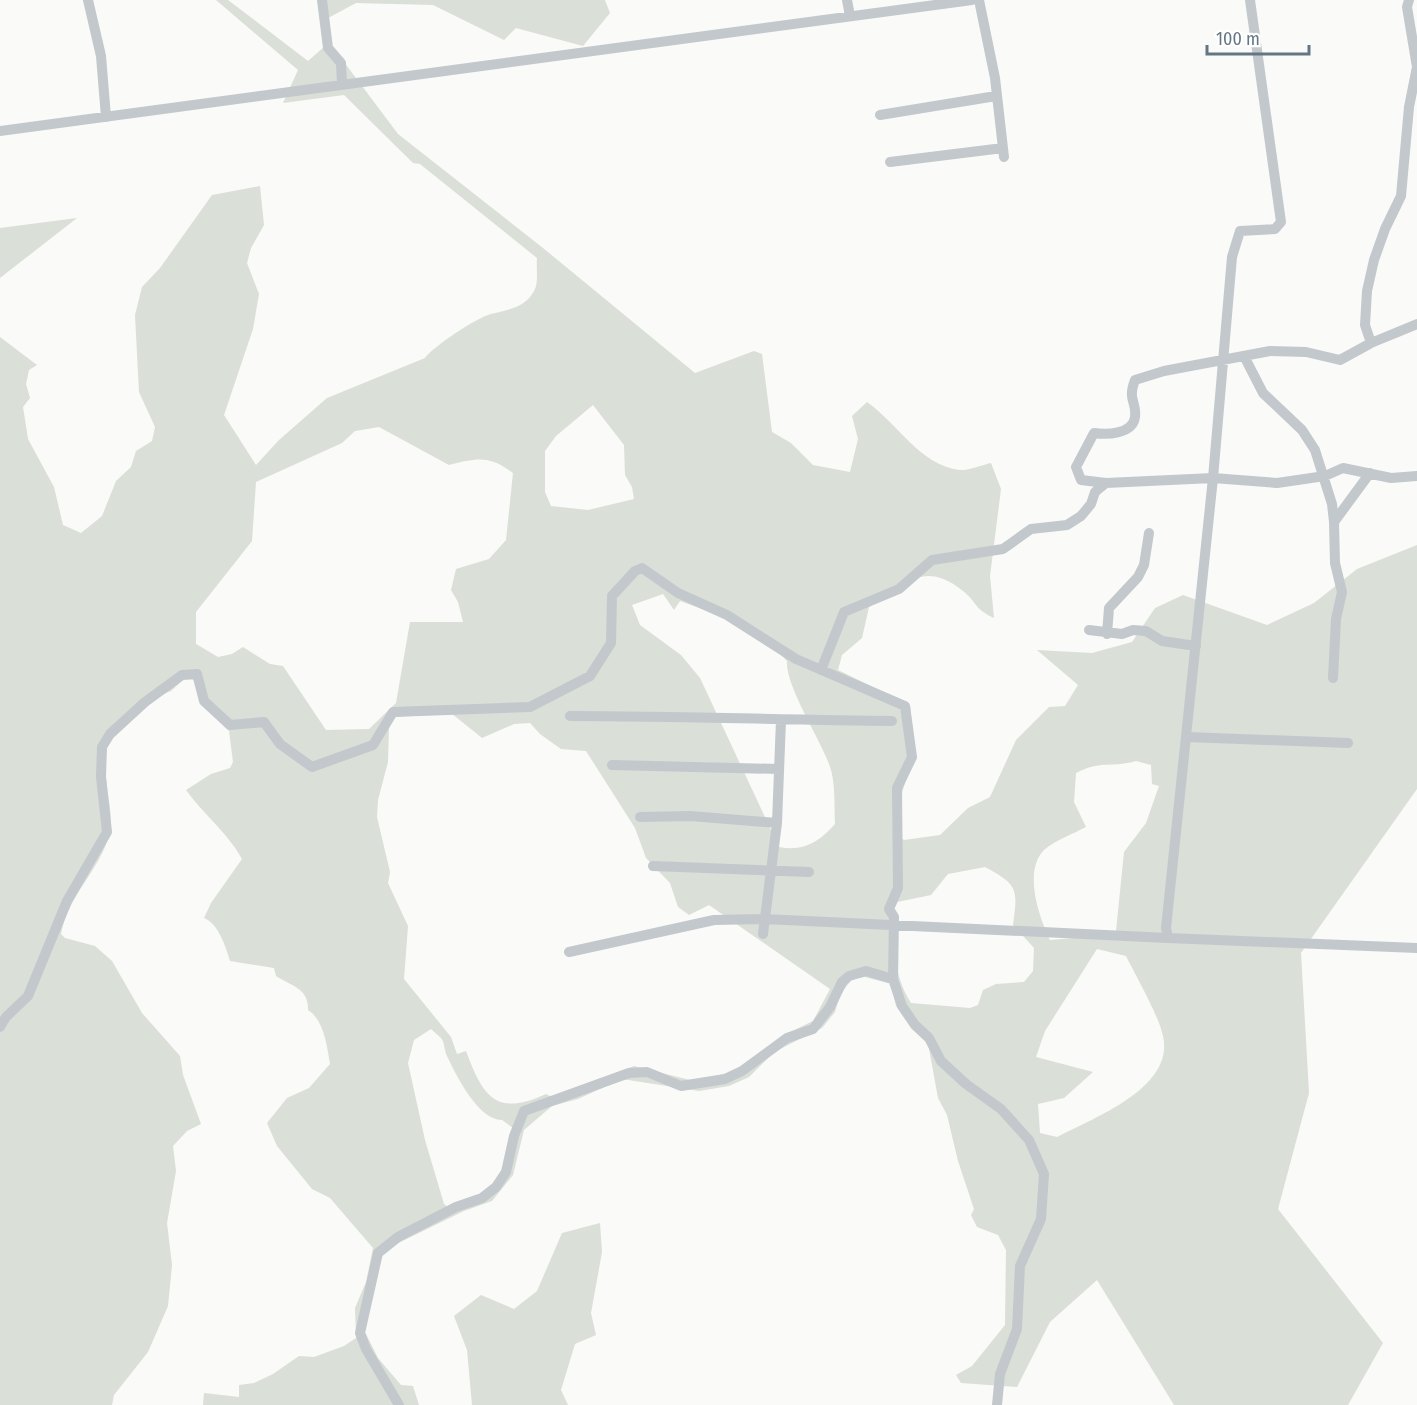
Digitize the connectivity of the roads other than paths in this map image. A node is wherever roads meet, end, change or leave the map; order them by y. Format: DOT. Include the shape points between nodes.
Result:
graph roads {
  1 [pos="88,0"];
  2 [pos="322,0"];
  3 [pos="847,0"];
  4 [pos="972,0"];
  5 [pos="979,0"];
  6 [pos="1250,0"];
  7 [pos="1409,0"];
  8 [pos="850,16"];
  9 [pos="342,84"];
  10 [pos="996,96"];
  11 [pos="880,115"];
  12 [pos="106,117"];
  13 [pos="0,131"];
  14 [pos="890,162"];
  15 [pos="1417,324"];
  16 [pos="1371,343"];
  17 [pos="1244,356"];
  18 [pos="1222,362"];
  19 [pos="1370,473"];
  20 [pos="1325,476"];
  21 [pos="1417,476"];
  22 [pos="1213,478"];
  23 [pos="1106,483"];
  24 [pos="1334,522"];
  25 [pos="1149,533"];
  26 [pos="1089,630"];
  27 [pos="1107,633"];
  28 [pos="1196,646"];
  29 [pos="820,670"];
  30 [pos="1333,678"];
  31 [pos="570,716"];
  32 [pos="781,720"];
  33 [pos="892,721"];
  34 [pos="1187,737"];
  35 [pos="1348,743"];
  36 [pos="612,765"];
  37 [pos="779,769"];
  38 [pos="640,817"];
  39 [pos="777,823"];
  40 [pos="654,866"];
  41 [pos="770,871"];
  42 [pos="809,872"];
  43 [pos="764,919"];
  44 [pos="894,924"];
  45 [pos="763,934"];
  46 [pos="1168,938"];
  47 [pos="1417,948"];
  48 [pos="569,952"];
  49 [pos="893,979"];
  50 [pos="0,1026"];
  51 [pos="399,1405"];
  52 [pos="997,1405"];
  1 -- 12 [label="street" via="101,56"];
  2 -- 9 [label="street" via="328,48 340,63"];
  3 -- 8 [label="street"];
  4 -- 8 [label="street"];
  5 -- 10 [label="street"];
  6 -- 18 [label="street" via="1281,222 1275,229 1245,229 1237,235"];
  7 -- 16 [label="street" via="1417,68 1409,107 1401,196 1385,229 1367,291 1365,325"];
  8 -- 9 [label="street"];
  9 -- 12 [label="street"];
  10 -- 11 [label="street"];
  10 -- 14 [label="street" via="1003,152"];
  12 -- 13 [label="street"];
  15 -- 16 [label="street"];
  16 -- 17 [label="street" via="1340,360 1306,352 1270,351"];
  17 -- 18 [label="street"];
  17 -- 20 [label="street" via="1263,393 1302,430"];
  18 -- 22 [label="street"];
  18 -- 23 [label="street" via="1135,380 1130,393 1136,417 1132,425 1114,433 1094,433 1076,467 1081,480"];
  19 -- 20 [label="street" via="1343,468"];
  19 -- 21 [label="street" via="1391,478"];
  19 -- 24 [label="street"];
  20 -- 22 [label="street" via="1277,483"];
  20 -- 24 [label="street"];
  22 -- 23 [label="street"];
  22 -- 28 [label="street"];
  23 -- 29 [label="street" via="1095,492 1081,516 1067,525 1031,530 1003,549 932,560 899,589 844,612"];
  24 -- 30 [label="street" via="1335,563 1342,592 1336,619"];
  25 -- 27 [label="street" via="1138,577 1109,608"];
  26 -- 27 [label="street"];
  27 -- 28 [label="street" via="1146,631 1162,642"];
  28 -- 34 [label="street"];
  29 -- 44 [label="street" via="905,705 912,757 897,788 898,888 890,909"];
  29 -- 50 [label="street" via="727,615 678,593 642,568 612,596 611,643 590,676 530,707 393,712 373,745 312,767 280,744 264,722 230,724 204,701 197,674 182,675 145,702 110,734 102,747 107,832 66,900 28,996"];
  31 -- 32 [label="street"];
  32 -- 33 [label="street"];
  32 -- 37 [label="street"];
  34 -- 35 [label="street"];
  34 -- 46 [label="street"];
  36 -- 37 [label="street"];
  37 -- 39 [label="street"];
  38 -- 39 [label="street" via="690,816"];
  39 -- 41 [label="street"];
  40 -- 41 [label="street"];
  41 -- 42 [label="street"];
  41 -- 43 [label="street"];
  43 -- 44 [label="street"];
  43 -- 45 [label="street"];
  43 -- 48 [label="street" via="714,920"];
  44 -- 46 [label="street"];
  44 -- 49 [label="street"];
  46 -- 47 [label="street"];
  49 -- 51 [label="street" via="866,971 849,976 813,1029 787,1038 725,1079 681,1086 647,1072 629,1073 524,1111 506,1172 496,1187 482,1198 398,1237 378,1254 360,1333"];
  49 -- 52 [label="street" via="902,1006 929,1038 941,1061 1001,1109 1029,1140 1044,1174 1041,1219 1020,1266 1017,1329 1000,1374"];
}
